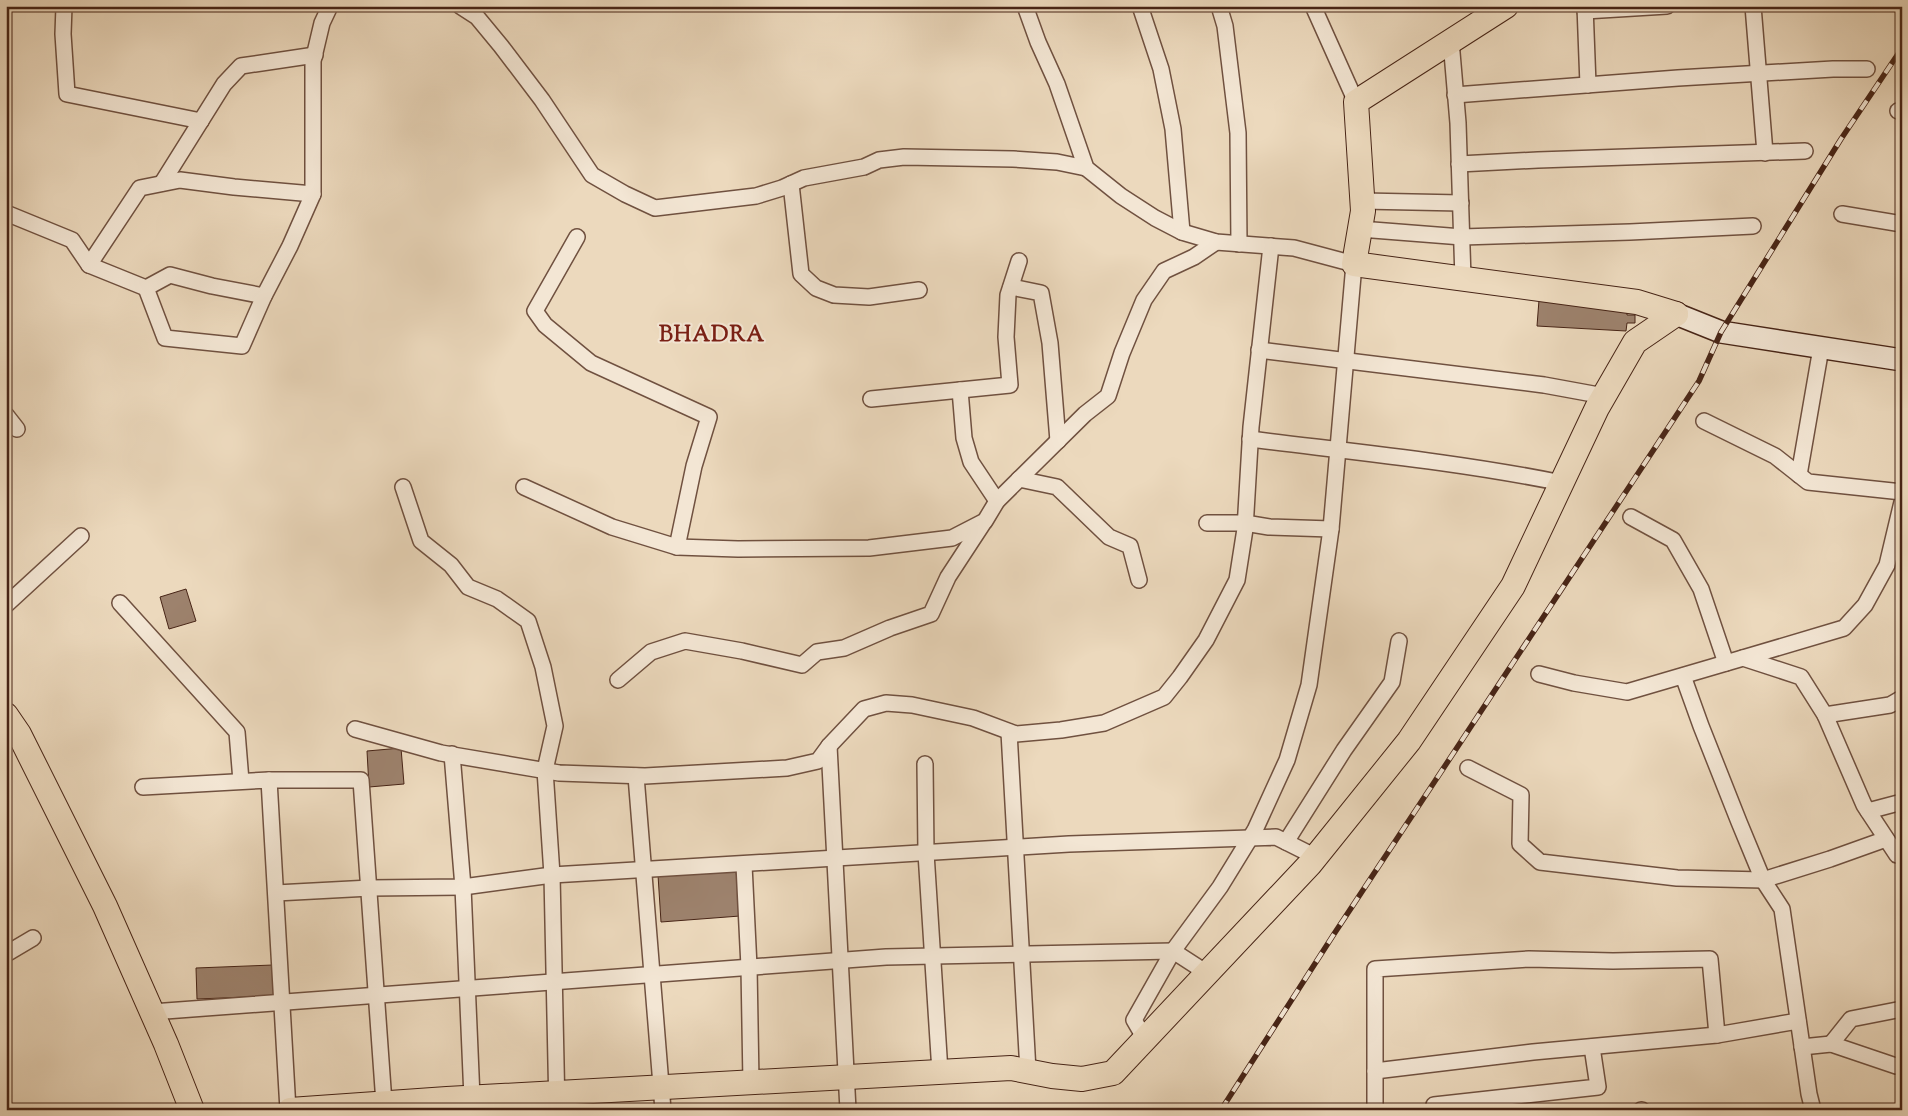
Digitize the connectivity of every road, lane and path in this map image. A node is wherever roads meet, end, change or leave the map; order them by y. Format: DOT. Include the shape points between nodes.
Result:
graph roads {
  1 [pos="64,6"];
  2 [pos="330,6"];
  3 [pos="460,6"];
  4 [pos="1025,6"];
  5 [pos="1140,6"];
  6 [pos="1219,6"];
  7 [pos="1313,6"];
  8 [pos="1506,6"];
  9 [pos="1667,6"];
  10 [pos="1753,6"];
  11 [pos="1585,9"];
  12 [pos="1451,41"];
  13 [pos="314,55"];
  14 [pos="1867,69"];
  15 [pos="1759,73"];
  16 [pos="1588,85"];
  17 [pos="1455,95"];
  18 [pos="1356,102"];
  19 [pos="201,121"];
  20 [pos="1804,151"];
  21 [pos="1765,153"];
  22 [pos="1459,164"];
  23 [pos="1086,168"];
  24 [pos="162,184"];
  25 [pos="791,184"];
  26 [pos="313,194"];
  27 [pos="1363,201"];
  28 [pos="1461,203"];
  29 [pos="6,213"];
  30 [pos="1842,214"];
  31 [pos="1902,224"];
  32 [pos="1753,226"];
  33 [pos="1360,229"];
  34 [pos="1182,232"];
  35 [pos="1462,237"];
  36 [pos="578,238"];
  37 [pos="1216,242"];
  38 [pos="1239,244"];
  39 [pos="1271,246"];
  40 [pos="1019,261"];
  41 [pos="1354,264"];
  42 [pos="89,265"];
  43 [pos="1464,279"];
  44 [pos="1011,287"];
  45 [pos="146,288"];
  46 [pos="919,290"];
  47 [pos="264,296"];
  48 [pos="1676,314"];
  49 [pos="1821,348"];
  50 [pos="1259,350"];
  51 [pos="1346,360"];
  52 [pos="1902,360"];
  53 [pos="960,390"];
  54 [pos="1604,396"];
  55 [pos="871,399"];
  56 [pos="6,415"];
  57 [pos="1704,421"];
  58 [pos="17,429"];
  59 [pos="1058,440"];
  60 [pos="1250,440"];
  61 [pos="1338,450"];
  62 [pos="1799,475"];
  63 [pos="1019,479"];
  64 [pos="1562,483"];
  65 [pos="403,487"];
  66 [pos="524,487"];
  67 [pos="1902,492"];
  68 [pos="997,501"];
  69 [pos="1902,502"];
  70 [pos="1631,517"];
  71 [pos="985,521"];
  72 [pos="1207,523"];
  73 [pos="1245,523"];
  74 [pos="1331,529"];
  75 [pos="81,536"];
  76 [pos="677,547"];
  77 [pos="1139,580"];
  78 [pos="120,603"];
  79 [pos="6,605"];
  80 [pos="1400,642"];
  81 [pos="1743,658"];
  82 [pos="1726,663"];
  83 [pos="1539,674"];
  84 [pos="1684,676"];
  85 [pos="618,680"];
  86 [pos="1902,698"];
  87 [pos="6,715"];
  88 [pos="1826,715"];
  89 [pos="354,729"];
  90 [pos="1009,732"];
  91 [pos="829,746"];
  92 [pos="452,754"];
  93 [pos="925,764"];
  94 [pos="1468,768"];
  95 [pos="546,770"];
  96 [pos="636,776"];
  97 [pos="269,780"];
  98 [pos="241,781"];
  99 [pos="143,787"];
  100 [pos="1902,802"];
  101 [pos="1868,811"];
  102 [pos="1249,838"];
  103 [pos="1886,839"];
  104 [pos="1286,842"];
  105 [pos="1015,847"];
  106 [pos="926,853"];
  107 [pos="1316,857"];
  108 [pos="835,859"];
  109 [pos="1900,860"];
  110 [pos="744,865"];
  111 [pos="642,870"];
  112 [pos="552,875"];
  113 [pos="1763,880"];
  114 [pos="464,887"];
  115 [pos="370,888"];
  116 [pos="276,893"];
  117 [pos="33,938"];
  118 [pos="1173,951"];
  119 [pos="6,954"];
  120 [pos="1021,954"];
  121 [pos="932,956"];
  122 [pos="840,960"];
  123 [pos="749,967"];
  124 [pos="1207,973"];
  125 [pos="651,974"];
  126 [pos="554,981"];
  127 [pos="467,989"];
  128 [pos="377,997"];
  129 [pos="282,1002"];
  130 [pos="1902,1008"];
  131 [pos="152,1012"];
  132 [pos="1798,1021"];
  133 [pos="1717,1035"];
  134 [pos="1145,1039"];
  135 [pos="1830,1044"];
  136 [pos="1592,1047"];
  137 [pos="1802,1047"];
  138 [pos="1896,1066"];
  139 [pos="1028,1071"];
  140 [pos="1375,1071"];
  141 [pos="940,1072"];
  142 [pos="846,1077"];
  143 [pos="751,1082"];
  144 [pos="472,1098"];
  145 [pos="662,1098"];
  146 [pos="557,1101"];
  147 [pos="384,1103"];
  148 [pos="1434,1105"];
  149 [pos="192,1110"];
  150 [pos="289,1110"];
  151 [pos="848,1110"];
  152 [pos="1375,1110"];
  153 [pos="1814,1110"];
  1 -- 19 [label="street" via="67,94"];
  2 -- 13 [label="street"];
  3 -- 25 [label="street" via="477,17 502,46 592,175 625,194 655,208 756,196"];
  4 -- 23 [label="street"];
  5 -- 34 [label="street" via="1161,69 1173,130"];
  6 -- 38 [label="street" via="1225,26 1238,133"];
  7 -- 18 [label="street"];
  8 -- 12 [label="main road"];
  9 -- 11 [label="street"];
  10 -- 15 [label="street"];
  11 -- 16 [label="street"];
  12 -- 17 [label="street"];
  12 -- 18 [label="main road"];
  13 -- 19 [label="street" via="241,66 224,84"];
  13 -- 26 [label="street"];
  14 -- 15 [label="street"];
  15 -- 16 [label="street"];
  15 -- 21 [label="street"];
  16 -- 17 [label="street"];
  17 -- 22 [label="street"];
  18 -- 27 [label="main road"];
  19 -- 24 [label="street"];
  20 -- 21 [label="street"];
  21 -- 22 [label="street"];
  22 -- 28 [label="street"];
  23 -- 25 [label="street" via="1022,159 904,157 879,160 864,167 804,178"];
  23 -- 34 [label="street" via="1121,196"];
  24 -- 26 [label="street" via="180,180"];
  24 -- 42 [label="street" via="140,188"];
  25 -- 46 [label="street" via="801,274 816,288 834,295 869,297"];
  26 -- 47 [label="street"];
  27 -- 28 [label="street"];
  27 -- 33 [label="main road"];
  28 -- 35 [label="street"];
  29 -- 42 [label="street" via="72,240"];
  30 -- 31 [label="street"];
  32 -- 35 [label="street"];
  33 -- 35 [label="street"];
  33 -- 41 [label="main road"];
  34 -- 37 [label="street"];
  35 -- 43 [label="street"];
  36 -- 76 [label="street" via="536,311 545,325 591,364 709,417 694,466"];
  37 -- 38 [label="street"];
  37 -- 59 [label="street" via="1194,257 1164,270 1144,300 1108,396"];
  38 -- 39 [label="street"];
  39 -- 41 [label="street" via="1294,248"];
  39 -- 50 [label="street"];
  40 -- 44 [label="street"];
  41 -- 43 [label="main road"];
  41 -- 51 [label="street"];
  42 -- 45 [label="street"];
  43 -- 48 [label="main road" via="1637,302"];
  44 -- 53 [label="street" via="1006,337 1010,385"];
  44 -- 59 [label="street" via="1041,292 1050,343"];
  45 -- 47 [label="street" via="170,275"];
  45 -- 47 [label="street" via="165,338 242,346"];
  48 -- 49 [label="main road" via="1721,332"];
  48 -- 54 [label="main road" via="1635,342"];
  49 -- 52 [label="main road"];
  49 -- 62 [label="street"];
  50 -- 51 [label="street"];
  50 -- 60 [label="street"];
  51 -- 54 [label="street"];
  51 -- 61 [label="street"];
  53 -- 55 [label="street"];
  53 -- 68 [label="street" via="964,438 971,462"];
  54 -- 64 [label="main road"];
  56 -- 58 [label="street"];
  57 -- 62 [label="street" via="1775,456"];
  59 -- 63 [label="street"];
  60 -- 61 [label="street"];
  60 -- 73 [label="street"];
  61 -- 64 [label="street"];
  61 -- 74 [label="street"];
  62 -- 67 [label="street" via="1808,482"];
  63 -- 68 [label="street"];
  63 -- 77 [label="street" via="1057,487 1110,537 1130,546"];
  64 -- 107 [label="main road" via="1513,586 1410,741"];
  65 -- 95 [label="street" via="421,541 451,565 468,587 497,599 528,620 543,667 554,726"];
  66 -- 76 [label="street" via="612,527"];
  68 -- 71 [label="street"];
  69 -- 81 [label="street" via="1887,565 1865,604 1844,628"];
  70 -- 82 [label="street" via="1673,540 1701,589"];
  71 -- 76 [label="street" via="952,538 869,548"];
  71 -- 85 [label="street" via="948,577 931,614 844,648 817,652 802,665 685,641 651,652"];
  72 -- 73 [label="street"];
  73 -- 74 [label="street" via="1269,528"];
  73 -- 90 [label="street" via="1237,580 1206,640 1164,697 1104,723 1034,733"];
  74 -- 102 [label="street" via="1309,685 1287,760"];
  75 -- 79 [label="street"];
  78 -- 98 [label="street" via="237,732"];
  80 -- 104 [label="street" via="1392,682"];
  81 -- 82 [label="street"];
  81 -- 88 [label="street" via="1801,677"];
  82 -- 84 [label="street"];
  83 -- 84 [label="street" via="1627,692"];
  84 -- 113 [label="street"];
  86 -- 88 [label="street" via="1890,706"];
  87 -- 131 [label="main road" via="19,734 105,906"];
  88 -- 101 [label="street"];
  89 -- 92 [label="street"];
  90 -- 91 [label="street" via="973,718 886,703 864,709"];
  90 -- 105 [label="street"];
  91 -- 96 [label="street" via="818,761 788,768"];
  91 -- 108 [label="street"];
  92 -- 95 [label="street"];
  92 -- 114 [label="street"];
  93 -- 106 [label="street"];
  94 -- 113 [label="street" via="1521,796 1520,844 1540,862 1677,878"];
  95 -- 96 [label="street"];
  95 -- 112 [label="street"];
  96 -- 111 [label="street"];
  97 -- 98 [label="street"];
  97 -- 115 [label="street" via="361,780"];
  97 -- 116 [label="street"];
  98 -- 99 [label="street"];
  100 -- 101 [label="street"];
  101 -- 103 [label="street"];
  102 -- 104 [label="street" via="1276,837"];
  102 -- 105 [label="street"];
  102 -- 118 [label="street" via="1220,888"];
  103 -- 109 [label="street"];
  103 -- 113 [label="street"];
  104 -- 107 [label="street"];
  105 -- 106 [label="street"];
  105 -- 120 [label="street"];
  106 -- 108 [label="street"];
  106 -- 121 [label="street"];
  107 -- 124 [label="main road"];
  108 -- 110 [label="street"];
  108 -- 122 [label="street"];
  110 -- 111 [label="street"];
  110 -- 123 [label="street"];
  111 -- 112 [label="street"];
  111 -- 125 [label="street"];
  112 -- 114 [label="street"];
  112 -- 126 [label="street"];
  113 -- 132 [label="street" via="1782,909"];
  114 -- 115 [label="street"];
  114 -- 127 [label="street"];
  115 -- 116 [label="street"];
  115 -- 128 [label="street"];
  116 -- 129 [label="street"];
  117 -- 119 [label="street"];
  118 -- 120 [label="street"];
  118 -- 124 [label="street"];
  118 -- 134 [label="street" via="1134,1020"];
  120 -- 121 [label="street"];
  120 -- 139 [label="street"];
  121 -- 122 [label="street"];
  121 -- 141 [label="street"];
  122 -- 123 [label="street"];
  122 -- 142 [label="street"];
  123 -- 125 [label="street"];
  123 -- 143 [label="street"];
  124 -- 134 [label="main road"];
  125 -- 126 [label="street"];
  125 -- 145 [label="street"];
  126 -- 127 [label="street"];
  126 -- 146 [label="street"];
  127 -- 128 [label="street"];
  127 -- 144 [label="street"];
  128 -- 129 [label="street"];
  128 -- 147 [label="street"];
  129 -- 131 [label="street"];
  129 -- 150 [label="street"];
  130 -- 135 [label="street" via="1851,1019"];
  131 -- 149 [label="main road"];
  132 -- 133 [label="street"];
  132 -- 137 [label="street"];
  133 -- 136 [label="street"];
  133 -- 140 [label="street" via="1710,959 1529,959 1375,969"];
  134 -- 139 [label="main road" via="1113,1073 1082,1079"];
  135 -- 137 [label="street"];
  135 -- 138 [label="street"];
  136 -- 140 [label="street"];
  136 -- 148 [label="street" via="1598,1087"];
  137 -- 153 [label="street"];
  139 -- 141 [label="main road" via="1011,1068"];
  140 -- 152 [label="street"];
  141 -- 142 [label="main road"];
  142 -- 143 [label="main road"];
  142 -- 151 [label="street"];
  143 -- 145 [label="main road"];
  144 -- 146 [label="main road"];
  144 -- 147 [label="main road"];
  145 -- 146 [label="main road"];
  147 -- 150 [label="main road"];
}
